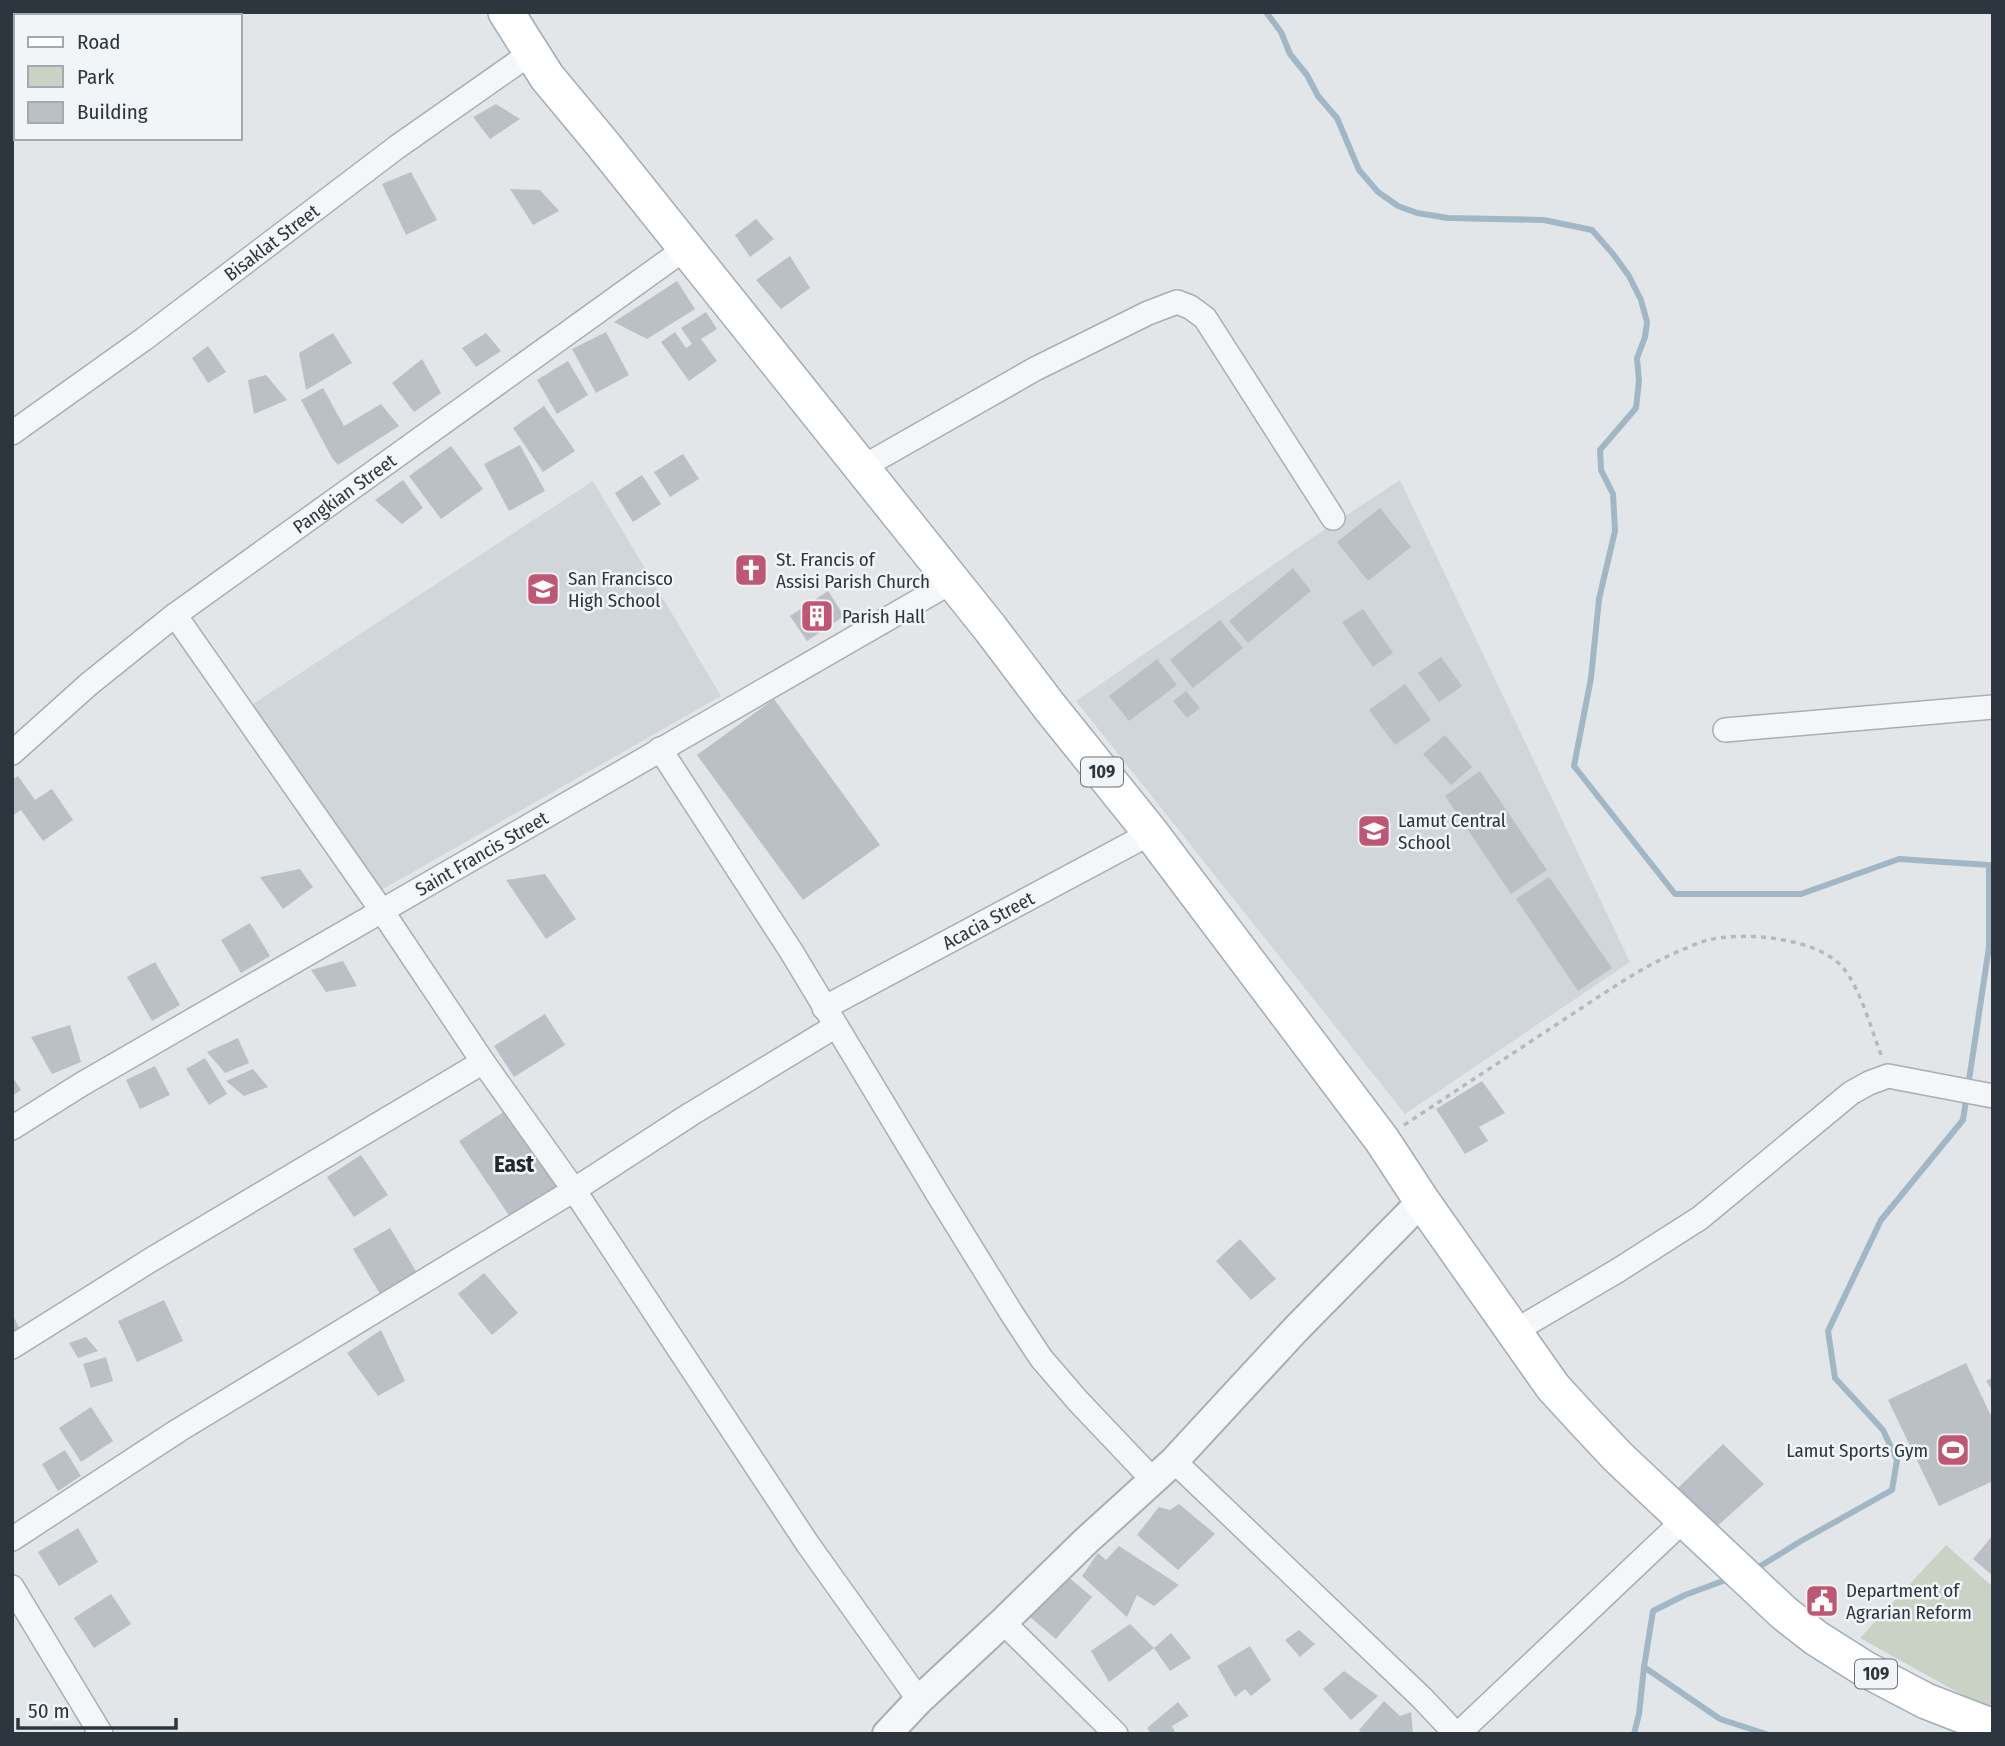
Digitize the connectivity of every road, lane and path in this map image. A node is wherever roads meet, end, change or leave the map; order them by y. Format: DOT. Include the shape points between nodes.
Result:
graph roads {
  1 [pos="506,12"];
  2 [pos="531,53"];
  3 [pos="685,248"];
  4 [pos="12,433"];
  5 [pos="861,468"];
  6 [pos="1333,518"];
  7 [pos="953,581"];
  8 [pos="175,615"];
  9 [pos="1993,707"];
  10 [pos="1725,730"];
  11 [pos="14,746"];
  12 [pos="660,750"];
  13 [pos="1151,834"];
  14 [pos="382,911"];
  15 [pos="830,1017"];
  16 [pos="483,1062"];
  17 [pos="1888,1076"];
  18 [pos="1993,1096"];
  19 [pos="12,1128"];
  20 [pos="1381,1140"];
  21 [pos="574,1191"];
  22 [pos="1422,1201"];
  23 [pos="1515,1331"];
  24 [pos="12,1348"];
  25 [pos="1164,1471"];
  26 [pos="1691,1525"];
  27 [pos="12,1539"];
  28 [pos="12,1587"];
  29 [pos="1003,1622"];
  30 [pos="919,1700"];
  31 [pos="1993,1727"];
  32 [pos="101,1734"];
  33 [pos="887,1734"];
  34 [pos="1116,1734"];
  35 [pos="1457,1734"];
  1 -- 2 [label="main road, 109"];
  2 -- 3 [label="main road, 109"];
  2 -- 4 [label="street, Bisaklat Street"];
  3 -- 5 [label="main road, 109"];
  3 -- 8 [label="street, Pangkian Street"];
  5 -- 6 [label="street" via="1035,369 1177,302 1205,318"];
  5 -- 7 [label="main road, 109"];
  7 -- 12 [label="street, Saint Francis Street"];
  7 -- 13 [label="main road, 109"];
  8 -- 11 [label="street, Pangkian Street"];
  8 -- 14 [label="street"];
  9 -- 10 [label="street"];
  12 -- 14 [label="street, Saint Francis Street"];
  12 -- 15 [label="street"];
  13 -- 15 [label="street, Acacia Street"];
  13 -- 20 [label="main road, 109"];
  14 -- 16 [label="street"];
  14 -- 19 [label="street, Saint Francis Street"];
  15 -- 21 [label="street, Acacia Street"];
  15 -- 25 [label="street" via="1041,1358 1078,1401"];
  16 -- 21 [label="street"];
  16 -- 24 [label="street"];
  17 -- 18 [label="street"];
  17 -- 20 [label="path" via="1856,991 1833,958 1792,942 1740,936 1708,940 1629,977"];
  17 -- 23 [label="street" via="1851,1093 1700,1218"];
  20 -- 22 [label="main road, 109"];
  21 -- 27 [label="street, Acacia Street" via="179,1430"];
  21 -- 30 [label="street" via="807,1543"];
  22 -- 23 [label="main road, 109"];
  22 -- 25 [label="street"];
  23 -- 26 [label="main road, 109" via="1562,1396 1618,1457"];
  25 -- 29 [label="street"];
  25 -- 35 [label="street"];
  26 -- 31 [label="main road, 109" via="1784,1613 1825,1645 1926,1701"];
  26 -- 35 [label="street"];
  28 -- 32 [label="street"];
  29 -- 30 [label="street"];
  29 -- 34 [label="street"];
  30 -- 33 [label="street"];
}
